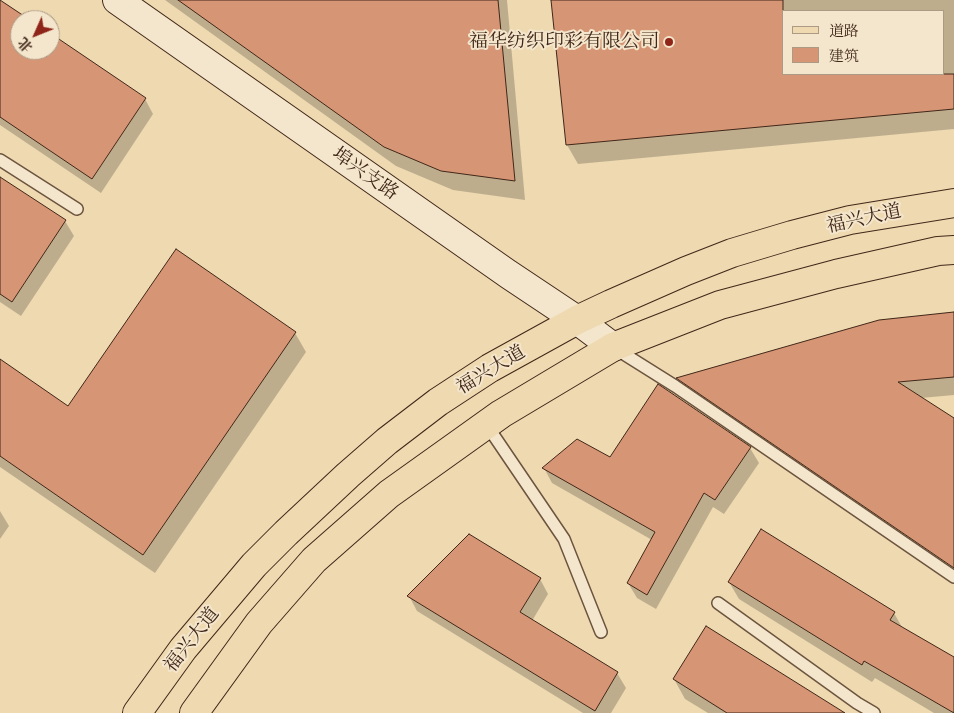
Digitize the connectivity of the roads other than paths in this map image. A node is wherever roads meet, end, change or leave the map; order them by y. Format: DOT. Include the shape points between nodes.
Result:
graph roads {
  1 [pos="117,0"];
  2 [pos="0,160"];
  3 [pos="954,203"];
  4 [pos="77,209"];
  5 [pos="954,250"];
  6 [pos="577,320"];
  7 [pos="613,347"];
  8 [pos="486,424"];
  9 [pos="954,577"];
  10 [pos="718,603"];
  11 [pos="601,632"];
  12 [pos="855,708"];
  13 [pos="137,713"];
  14 [pos="194,713"];
  15 [pos="874,713"];
  1 -- 6 [label="street, 埠兴支路"];
  2 -- 4 [label="lane"];
  3 -- 6 [label="main road, 福兴大道" via="850,220 732,253"];
  5 -- 7 [label="main road" via="836,274 720,305"];
  6 -- 7 [label="street, 埠兴支路"];
  6 -- 13 [label="main road, 福兴大道" via="490,368 438,402 348,475 248,572 183,649"];
  7 -- 8 [label="main road"];
  7 -- 9 [label="lane" via="676,386"];
  8 -- 11 [label="lane" via="564,539"];
  8 -- 14 [label="main road" via="389,494 314,560 260,623"];
  10 -- 12 [label="lane"];
  12 -- 15 [label="lane"];
}
